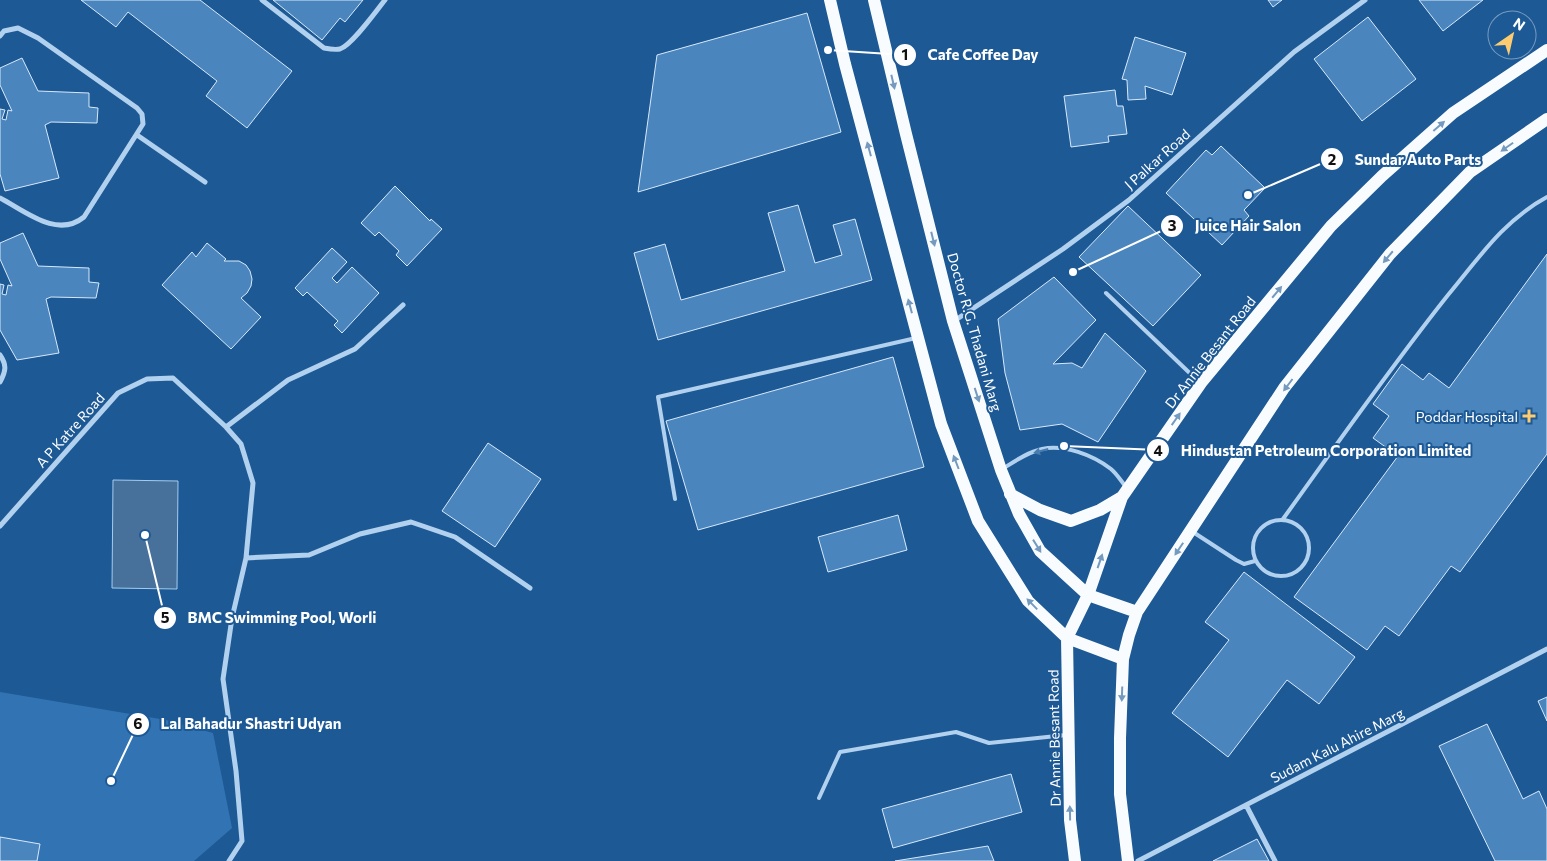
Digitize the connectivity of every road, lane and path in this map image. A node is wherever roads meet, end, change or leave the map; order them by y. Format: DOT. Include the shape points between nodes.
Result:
graph roads {
  1 [pos="262,0"];
  2 [pos="385,0"];
  3 [pos="830,0"];
  4 [pos="874,0"];
  5 [pos="1365,0"];
  6 [pos="0,36"];
  7 [pos="1547,50"];
  8 [pos="1547,119"];
  9 [pos="137,135"];
  10 [pos="205,182"];
  11 [pos="1547,197"];
  12 [pos="0,198"];
  13 [pos="1106,293"];
  14 [pos="403,305"];
  15 [pos="954,321"];
  16 [pos="918,338"];
  17 [pos="0,355"];
  18 [pos="0,382"];
  19 [pos="1201,383"];
  20 [pos="226,427"];
  21 [pos="1001,470"];
  22 [pos="1125,493"];
  23 [pos="1010,494"];
  24 [pos="675,499"];
  25 [pos="1283,519"];
  26 [pos="0,526"];
  27 [pos="1191,531"];
  28 [pos="246,558"];
  29 [pos="1255,561"];
  30 [pos="530,588"];
  31 [pos="1088,595"];
  32 [pos="1137,612"];
  33 [pos="1067,638"];
  34 [pos="1547,649"];
  35 [pos="1123,659"];
  36 [pos="1068,734"];
  37 [pos="820,798"];
  38 [pos="1246,805"];
  39 [pos="229,861"];
  40 [pos="1075,861"];
  41 [pos="1128,861"];
  42 [pos="1138,861"];
  43 [pos="1275,861"];
  1 -- 2 [label="street" via="324,48 333,50 351,40"];
  16 -- 3 [label="main road, one-way"];
  4 -- 15 [label="main road, Doctor R.G. Thadani Marg, one-way"];
  5 -- 15 [label="street, J Palkar Road" via="1294,52 1129,200 1063,249"];
  6 -- 9 [label="street" via="4,31 18,28 38,38 137,108 142,114 143,124"];
  19 -- 7 [label="main road, Dr Annie Besant Road, one-way" via="1331,226 1382,176 1453,113"];
  8 -- 27 [label="main road, one-way" via="1470,172 1390,254 1284,388"];
  9 -- 10 [label="street"];
  9 -- 12 [label="street" via="84,217 76,224 50,224"];
  11 -- 25 [label="lane" via="1497,234 1412,340"];
  13 -- 19 [label="lane"];
  14 -- 20 [label="street" via="355,349 288,380"];
  15 -- 21 [label="main road, Doctor R.G. Thadani Marg, one-way"];
  16 -- 24 [label="lane" via="658,397"];
  33 -- 16 [label="main road, one-way" via="1028,601 978,521 941,424"];
  17 -- 18 [label="street" via="6,365"];
  22 -- 19 [label="main road, Dr Annie Besant Road, one-way"];
  20 -- 26 [label="street, A P Katre Road" via="172,378 147,379 118,393"];
  20 -- 28 [label="street" via="241,444 253,483"];
  22 -- 21 [label="lane, one-way" via="1111,469 1086,454 1072,450 1042,449"];
  21 -- 23 [label="main road, Doctor R.G. Thadani Marg"];
  22 -- 23 [label="main road" via="1100,510 1071,521"];
  31 -- 22 [label="main road, Dr Annie Besant Road, one-way"];
  23 -- 31 [label="main road, Doctor R.G. Thadani Marg, one-way" via="1040,552"];
  25 -- 29 [label="lane" via="1271,520 1254,537"];
  25 -- 29 [label="lane" via="1294,522 1309,540 1310,552 1306,563 1297,572 1274,576"];
  27 -- 29 [label="lane" via="1244,564"];
  27 -- 32 [label="main road, one-way"];
  28 -- 30 [label="street" via="309,555 360,534 411,522 456,537"];
  28 -- 39 [label="street" via="232,618 223,679 242,841"];
  31 -- 32 [label="main road, Doctor R.G. Thadani Marg"];
  31 -- 33 [label="main road, Dr Annie Besant Road"];
  32 -- 35 [label="main road"];
  33 -- 35 [label="main road"];
  33 -- 36 [label="main road, Dr Annie Besant Road"];
  34 -- 38 [label="street, Sudam Kalu Ahire Marg"];
  35 -- 41 [label="main road, one-way" via="1120,794"];
  36 -- 37 [label="lane" via="989,743 956,732 840,752"];
  40 -- 36 [label="main road, Dr Annie Besant Road, one-way" via="1070,820"];
  38 -- 42 [label="street, Sudam Kalu Ahire Marg"];
  38 -- 43 [label="street"];
}
